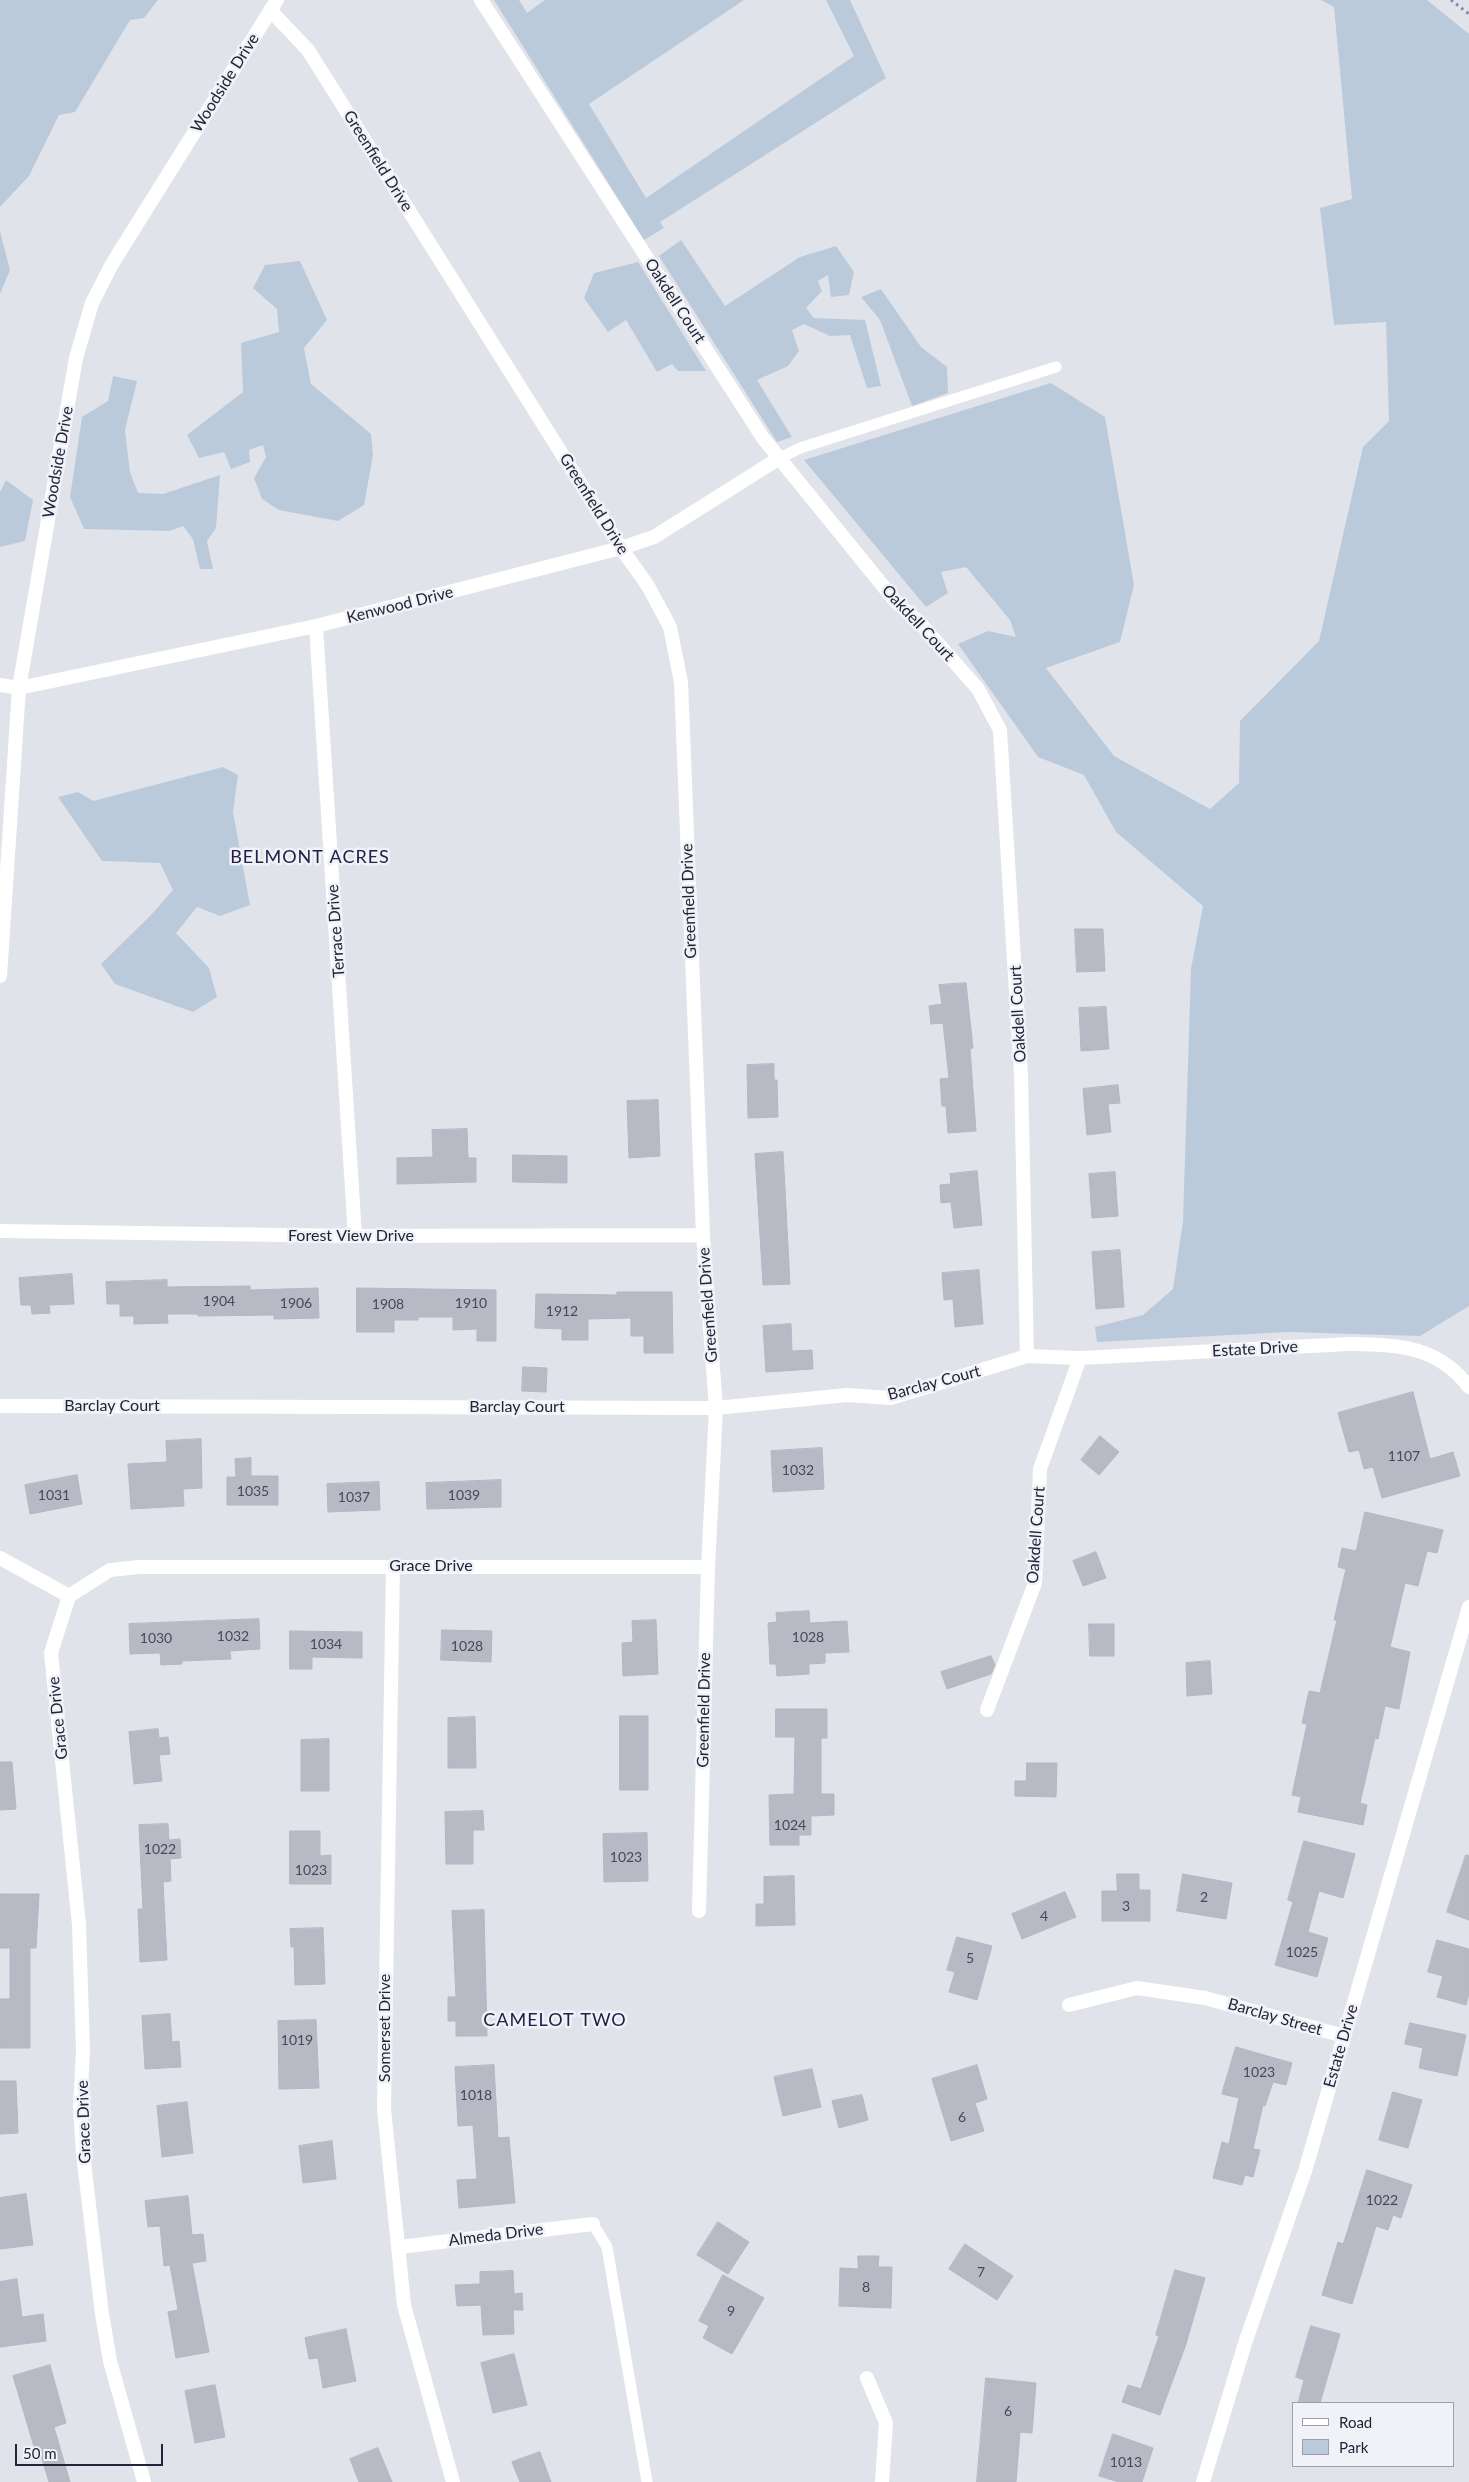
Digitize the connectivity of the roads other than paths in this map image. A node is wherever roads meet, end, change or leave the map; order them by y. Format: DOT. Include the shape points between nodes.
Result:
graph roads {
  1 [pos="481,0"];
  2 [pos="273,5"];
  3 [pos="1056,367"];
  4 [pos="778,459"];
  5 [pos="621,548"];
  6 [pos="316,626"];
  7 [pos="0,685"];
  8 [pos="19,688"];
  9 [pos="0,976"];
  10 [pos="0,1231"];
  11 [pos="703,1234"];
  12 [pos="355,1236"];
  13 [pos="1027,1356"];
  14 [pos="1080,1358"];
  15 [pos="1469,1387"];
  16 [pos="0,1406"];
  17 [pos="716,1408"];
  18 [pos="0,1558"];
  19 [pos="393,1566"];
  20 [pos="708,1567"];
  21 [pos="69,1596"];
  22 [pos="1469,1607"];
  23 [pos="1463,1651"];
  24 [pos="987,1710"];
  25 [pos="699,1911"];
  26 [pos="1069,2005"];
  27 [pos="1344,2036"];
  28 [pos="593,2224"];
  29 [pos="399,2247"];
  30 [pos="867,2378"];
  31 [pos="144,2482"];
  32 [pos="453,2482"];
  33 [pos="647,2482"];
  34 [pos="882,2482"];
  35 [pos="1202,2482"];
  1 -- 4 [label="street, Oakdell Court"];
  2 -- 5 [label="street, Greenfield Drive" via="308,50"];
  2 -- 8 [label="street, Woodside Drive" via="112,264 92,303 76,358"];
  3 -- 4 [label="lane" via="800,448"];
  4 -- 5 [label="street, Kenwood Drive" via="654,537"];
  4 -- 13 [label="street, Oakdell Court" via="896,602 978,689 1000,730 1022,1075"];
  5 -- 6 [label="street, Kenwood Drive"];
  5 -- 11 [label="street, Greenfield Drive" via="648,586 670,627 681,682"];
  6 -- 8 [label="street, Kenwood Drive"];
  6 -- 12 [label="street, Terrace Drive"];
  7 -- 8 [label="street, Kenwood Drive"];
  8 -- 9 [label="street, Woodside Drive"];
  10 -- 12 [label="street, Forest View Drive"];
  11 -- 12 [label="street, Forest View Drive"];
  11 -- 17 [label="street, Greenfield Drive"];
  13 -- 14 [label="street, Estate Drive"];
  13 -- 17 [label="street, Barclay Court" via="891,1398 847,1395"];
  14 -- 15 [label="street, Estate Drive" via="1385,1344 1418,1349 1445,1362"];
  14 -- 24 [label="street, Oakdell Court" via="1040,1469 1035,1583"];
  16 -- 17 [label="street, Barclay Court"];
  17 -- 20 [label="street, Greenfield Drive"];
  18 -- 21 [label="street"];
  19 -- 20 [label="street, Grace Drive"];
  19 -- 21 [label="street, Grace Drive" via="138,1567 110,1570"];
  19 -- 29 [label="street, Somerset Drive" via="384,2109"];
  20 -- 25 [label="street, Greenfield Drive"];
  21 -- 31 [label="street, Grace Drive" via="51,1653 79,1924 83,2154 110,2361"];
  22 -- 23 [label="street, Estate Drive"];
  23 -- 27 [label="street, Estate Drive"];
  26 -- 27 [label="street, Barclay Street" via="1137,1988 1205,1998"];
  27 -- 35 [label="street, Estate Drive" via="1305,2171 1246,2340"];
  28 -- 29 [label="street, Almeda Drive"];
  28 -- 33 [label="lane" via="607,2247"];
  29 -- 32 [label="street, Somerset Drive" via="404,2305"];
  30 -- 34 [label="street" via="886,2423"];
}
